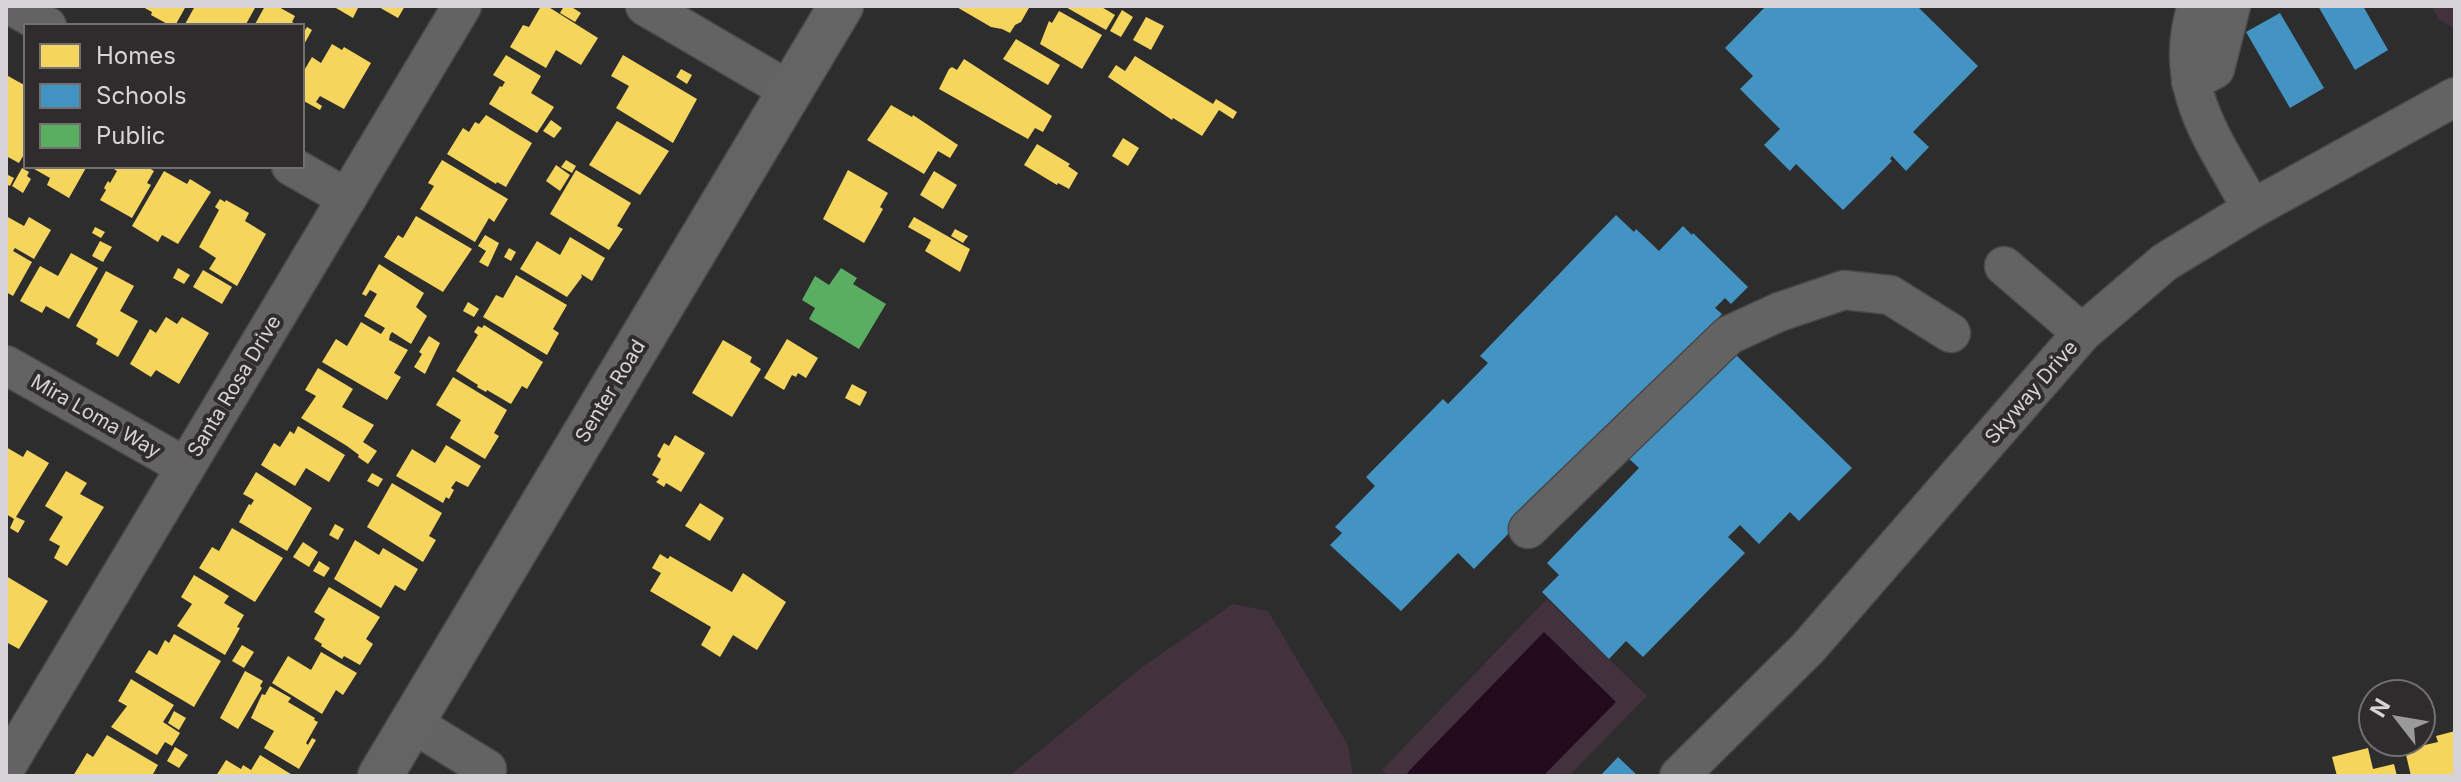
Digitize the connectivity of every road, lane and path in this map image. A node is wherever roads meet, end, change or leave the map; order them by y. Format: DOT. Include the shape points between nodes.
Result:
graph roads {
  1 [pos="12,6"];
  2 [pos="462,6"];
  3 [pos="645,6"];
  4 [pos="841,6"];
  5 [pos="2197,6"];
  6 [pos="2231,6"];
  7 [pos="44,24"];
  8 [pos="2191,82"];
  9 [pos="790,91"];
  10 [pos="2455,97"];
  11 [pos="294,168"];
  12 [pos="347,198"];
  13 [pos="2252,209"];
  14 [pos="2004,266"];
  15 [pos="1951,333"];
  16 [pos="2082,333"];
  17 [pos="6,365"];
  18 [pos="186,467"];
  19 [pos="1528,529"];
  20 [pos="412,723"];
  21 [pos="16,729"];
  22 [pos="6,767"];
  23 [pos="380,776"];
  24 [pos="482,776"];
  25 [pos="1679,776"];
  1 -- 7 [label="street"];
  2 -- 12 [label="street, Santa Rosa Drive"];
  3 -- 9 [label="street"];
  4 -- 9 [label="main road, Senter Road"];
  5 -- 8 [label="street" via="2189,44"];
  6 -- 8 [label="street" via="2215,69"];
  8 -- 13 [label="street" via="2199,114"];
  9 -- 20 [label="main road, Senter Road"];
  10 -- 13 [label="street, Skyway Drive"];
  11 -- 12 [label="street"];
  12 -- 18 [label="street, Santa Rosa Drive"];
  13 -- 16 [label="street, Skyway Drive" via="2165,262"];
  14 -- 16 [label="street"];
  15 -- 19 [label="street" via="1890,295 1844,290 1729,335"];
  16 -- 25 [label="street, Skyway Drive" via="1808,648"];
  17 -- 18 [label="street, Mira Loma Way"];
  18 -- 21 [label="street, Santa Rosa Drive"];
  20 -- 23 [label="main road, Senter Road"];
  20 -- 24 [label="street" via="487,769"];
  21 -- 22 [label="street, Santa Rosa Drive"];
}
